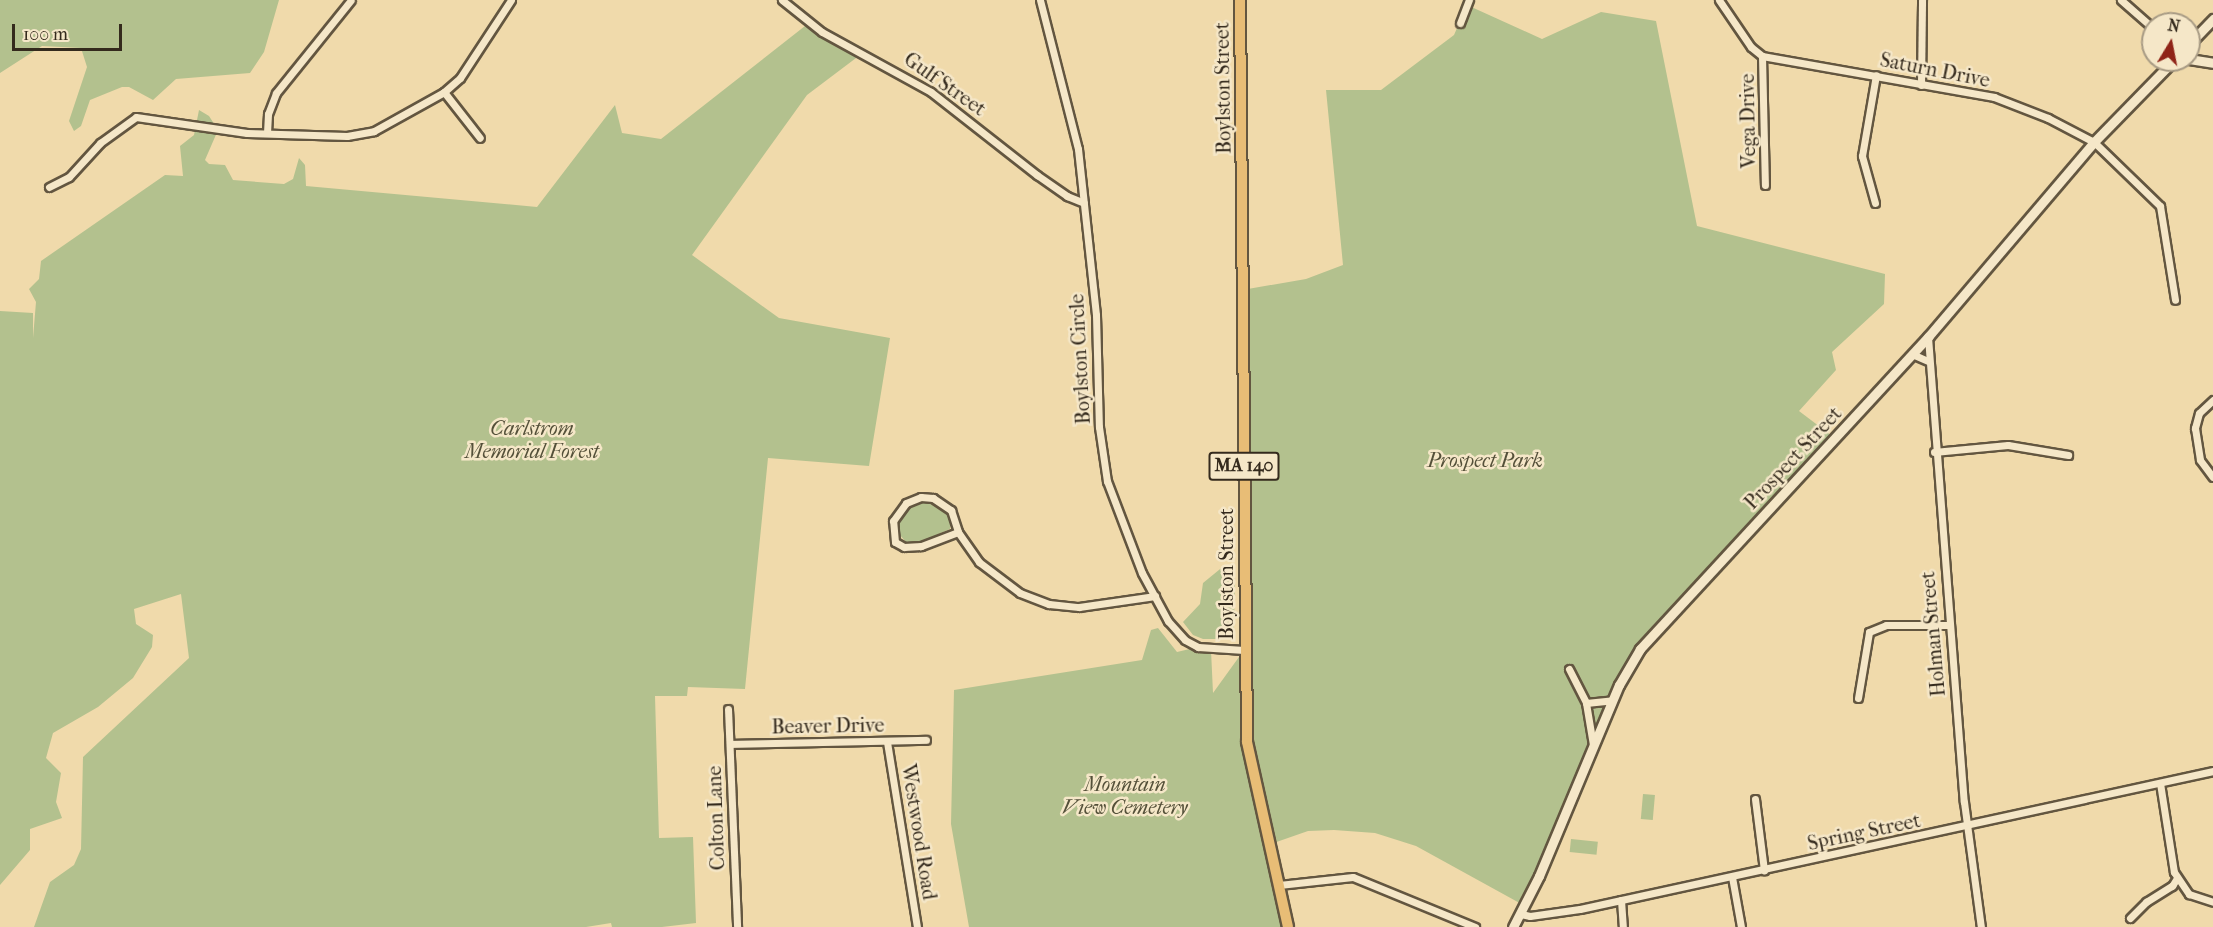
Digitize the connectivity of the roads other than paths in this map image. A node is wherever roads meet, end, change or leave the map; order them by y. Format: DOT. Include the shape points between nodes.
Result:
graph roads {
  1 [pos="351,0"];
  2 [pos="511,0"];
  3 [pos="782,0"];
  4 [pos="1040,0"];
  5 [pos="1240,0"];
  6 [pos="1469,0"];
  7 [pos="1719,0"];
  8 [pos="1922,0"];
  9 [pos="2121,0"];
  10 [pos="2141,18"];
  11 [pos="2213,19"];
  12 [pos="1460,23"];
  13 [pos="2201,32"];
  14 [pos="1762,56"];
  15 [pos="2162,72"];
  16 [pos="1876,75"];
  17 [pos="1921,85"];
  18 [pos="444,92"];
  19 [pos="267,133"];
  20 [pos="480,138"];
  21 [pos="2094,142"];
  22 [pos="1765,185"];
  23 [pos="49,187"];
  24 [pos="1084,203"];
  25 [pos="1875,203"];
  26 [pos="2175,300"];
  27 [pos="1928,337"];
  28 [pos="1912,354"];
  29 [pos="1928,361"];
  30 [pos="2213,400"];
  31 [pos="1934,452"];
  32 [pos="2068,455"];
  33 [pos="2213,477"];
  34 [pos="958,532"];
  35 [pos="1155,596"];
  36 [pos="1949,626"];
  37 [pos="1244,650"];
  38 [pos="1569,669"];
  39 [pos="1858,698"];
  40 [pos="1613,700"];
  41 [pos="1586,703"];
  42 [pos="728,709"];
  43 [pos="926,740"];
  44 [pos="887,742"];
  45 [pos="731,744"];
  46 [pos="1593,748"];
  47 [pos="2213,771"];
  48 [pos="2160,783"];
  49 [pos="1755,799"];
  50 [pos="1966,826"];
  51 [pos="1764,870"];
  52 [pos="1732,877"];
  53 [pos="2177,878"];
  54 [pos="1279,885"];
  55 [pos="1621,900"];
  56 [pos="2213,902"];
  57 [pos="1521,914"];
  58 [pos="2130,918"];
  59 [pos="737,927"];
  60 [pos="917,927"];
  61 [pos="1288,927"];
  62 [pos="1475,927"];
  63 [pos="1513,927"];
  64 [pos="1623,927"];
  65 [pos="1741,927"];
  66 [pos="1981,927"];
  1 -- 19 [label="street" via="276,93 269,108"];
  2 -- 18 [label="street" via="469,67"];
  3 -- 24 [label="street, Gulf Street" via="822,32 918,83 1037,175"];
  4 -- 24 [label="street, Boylston Circle" via="1072,121"];
  5 -- 37 [label="main road, Boylston Street / MA 140"];
  6 -- 12 [label="street"];
  7 -- 14 [label="street, Vega Drive" via="1750,47"];
  8 -- 17 [label="street"];
  9 -- 10 [label="street"];
  11 -- 13 [label="street"];
  14 -- 16 [label="street, Saturn Drive"];
  14 -- 22 [label="street, Vega Drive"];
  15 -- 21 [label="street, Prospect Street"];
  16 -- 17 [label="street, Saturn Drive"];
  16 -- 25 [label="street" via="1862,156"];
  17 -- 21 [label="street, Saturn Drive" via="2006,101"];
  18 -- 19 [label="street" via="365,134"];
  18 -- 20 [label="street"];
  19 -- 23 [label="street" via="136,117 100,143 69,177"];
  21 -- 26 [label="street, Saturn Drive" via="2160,206"];
  21 -- 27 [label="street, Prospect Street"];
  24 -- 35 [label="street, Boylston Circle" via="1096,315 1103,461 1120,520"];
  27 -- 28 [label="street, Prospect Street"];
  27 -- 29 [label="street, Holman Street"];
  28 -- 29 [label="street"];
  28 -- 40 [label="street, Prospect Street" via="1641,649"];
  29 -- 31 [label="street, Holman Street"];
  30 -- 33 [label="street" via="2200,410 2194,428 2200,460"];
  31 -- 32 [label="street" via="2008,445"];
  31 -- 36 [label="street, Holman Street"];
  34 -- 34 [label="street" via="951,510 933,498 908,501 893,521 895,542 911,549"];
  34 -- 35 [label="street" via="979,562 1020,593 1049,604 1079,607"];
  35 -- 37 [label="street, Boylston Circle" via="1168,621 1190,643 1211,650"];
  36 -- 39 [label="street" via="1886,625 1869,632"];
  36 -- 50 [label="street, Holman Street"];
  37 -- 54 [label="main road, Boylston Street / MA 140" via="1247,742"];
  38 -- 41 [label="street"];
  40 -- 41 [label="street"];
  40 -- 46 [label="street, Prospect Street"];
  41 -- 46 [label="street"];
  42 -- 45 [label="street, Colton Lane"];
  43 -- 44 [label="street, Beaver Drive"];
  44 -- 45 [label="street, Beaver Drive"];
  44 -- 60 [label="street, Westwood Road"];
  45 -- 59 [label="street, Colton Lane"];
  46 -- 57 [label="street, Prospect Street"];
  47 -- 48 [label="street, Spring Street"];
  48 -- 50 [label="street, Spring Street"];
  48 -- 53 [label="street" via="2169,859"];
  49 -- 51 [label="street"];
  50 -- 51 [label="street, Spring Street"];
  50 -- 66 [label="street, Holman Street"];
  51 -- 52 [label="street, Spring Street"];
  52 -- 55 [label="street, Spring Street"];
  52 -- 65 [label="street"];
  53 -- 56 [label="street" via="2195,898"];
  53 -- 58 [label="street"];
  54 -- 61 [label="main road, Boylston Street / MA 140"];
  54 -- 62 [label="street" via="1353,877"];
  55 -- 57 [label="street, Spring Street" via="1561,913"];
  55 -- 64 [label="street"];
  57 -- 63 [label="street, Prospect Street"];
}
